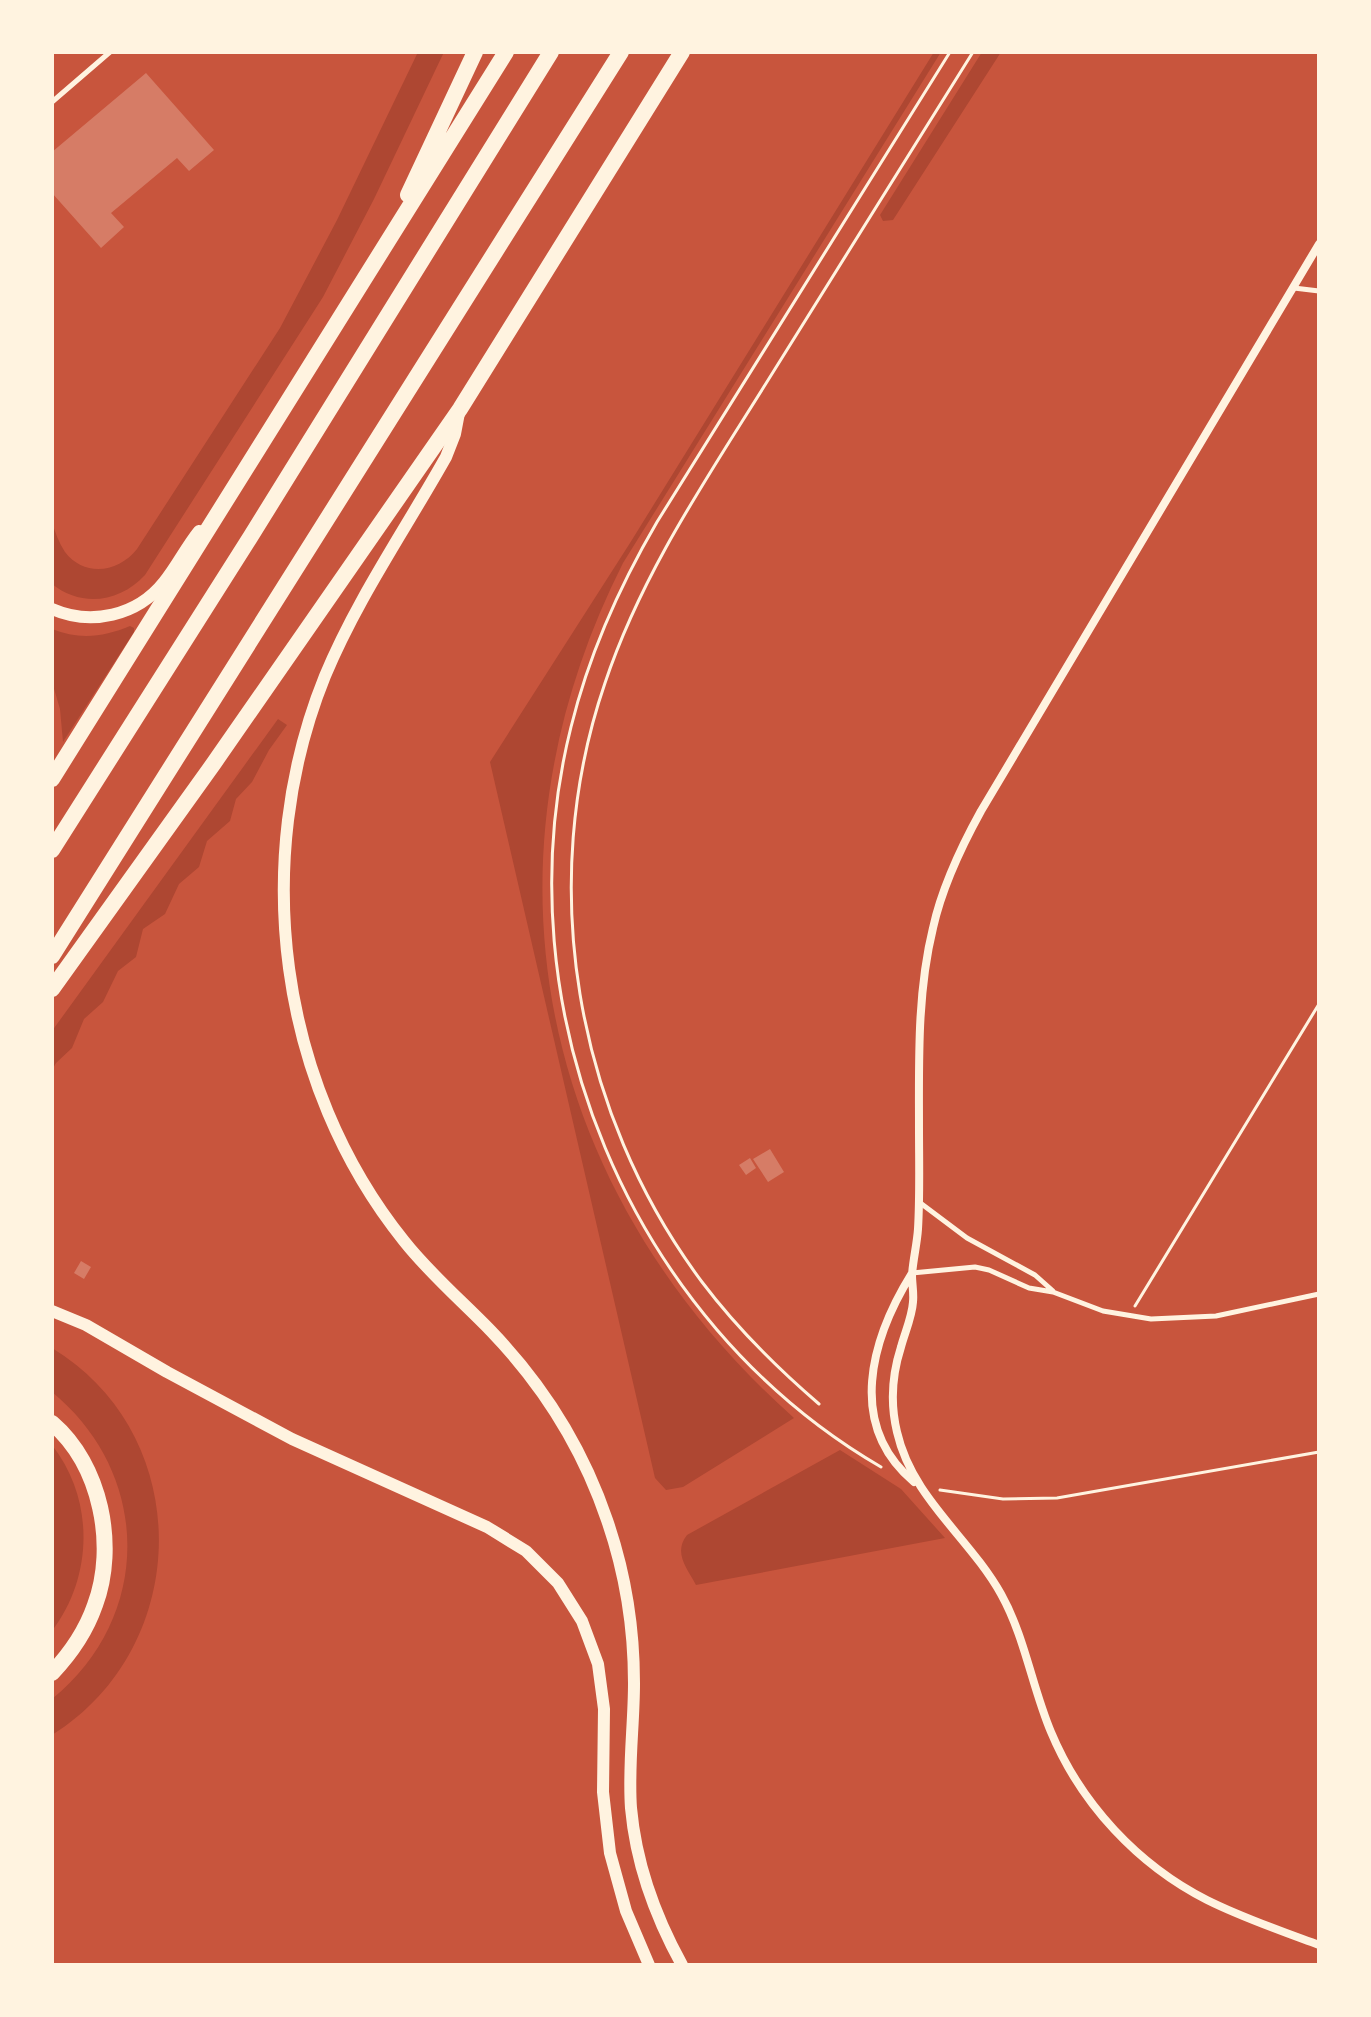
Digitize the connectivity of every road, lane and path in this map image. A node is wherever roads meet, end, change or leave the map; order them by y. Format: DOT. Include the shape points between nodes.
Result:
graph roads {
  1 [pos="110,52"];
  2 [pos="475,52"];
  3 [pos="506,52"];
  4 [pos="551,52"];
  5 [pos="621,52"];
  6 [pos="682,52"];
  7 [pos="950,52"];
  8 [pos="973,52"];
  9 [pos="52,102"];
  10 [pos="394,232"];
  11 [pos="1317,251"];
  12 [pos="1294,288"];
  13 [pos="1319,291"];
  14 [pos="460,409"];
  15 [pos="224,506"];
  16 [pos="52,609"];
  17 [pos="52,779"];
  18 [pos="52,850"];
  19 [pos="52,956"];
  20 [pos="52,989"];
  21 [pos="1319,1004"];
  22 [pos="919,1202"];
  23 [pos="912,1273"];
  24 [pos="1053,1292"];
  25 [pos="1319,1294"];
  26 [pos="52,1311"];
  27 [pos="1129,1316"];
  28 [pos="819,1404"];
  29 [pos="55,1426"];
  30 [pos="1319,1452"];
  31 [pos="891,1472"];
  32 [pos="918,1485"];
  33 [pos="52,1673"];
  34 [pos="1319,1945"];
  35 [pos="649,1965"];
  36 [pos="682,1965"];
  1 -- 9 [label="lane"];
  2 -- 10 [label="main road"];
  3 -- 10 [label="main road"];
  4 -- 18 [label="main road"];
  5 -- 19 [label="main road"];
  6 -- 14 [label="main road"];
  7 -- 31 [label="path" via="621,588 570,729 553,854 554,932 569,1039 601,1140 644,1228 690,1296 750,1365 818,1424"];
  8 -- 28 [label="path" via="653,570 604,684 585,755 574,827 576,973 589,1045 624,1149 657,1214 701,1281 758,1348"];
  10 -- 15 [label="main road"];
  11 -- 12 [label="street"];
  12 -- 13 [label="lane"];
  12 -- 22 [label="street" via="951,869 932,931 922,1006"];
  14 -- 20 [label="main road"];
  14 -- 36 [label="street" via="446,457 353,616 312,711 286,833 288,962 312,1072 359,1177 421,1262 531,1378 568,1432 596,1491 617,1553 630,1617 635,1835 657,1914"];
  15 -- 16 [label="street" via="196,534 155,592 134,608 95,618"];
  15 -- 17 [label="main road"];
  21 -- 27 [label="path"];
  22 -- 23 [label="street"];
  22 -- 24 [label="lane" via="967,1238 1035,1275"];
  23 -- 24 [label="lane" via="975,1267"];
  23 -- 32 [label="street" via="913,1307 895,1368 893,1408 901,1449"];
  23 -- 32 [label="street" via="889,1316 871,1390 882,1445"];
  24 -- 27 [label="lane"];
  25 -- 27 [label="lane" via="1194,1319"];
  26 -- 35 [label="street" via="292,1439 487,1527 543,1566 571,1602 598,1664 608,1838 626,1911"];
  29 -- 33 [label="main road" via="91,1481 102,1520 104,1562 89,1622"];
  30 -- 32 [label="path" via="1057,1498 1003,1499"];
  32 -- 34 [label="street" via="1001,1595 1058,1747 1079,1785 1115,1830 1157,1868 1206,1899"];
}
